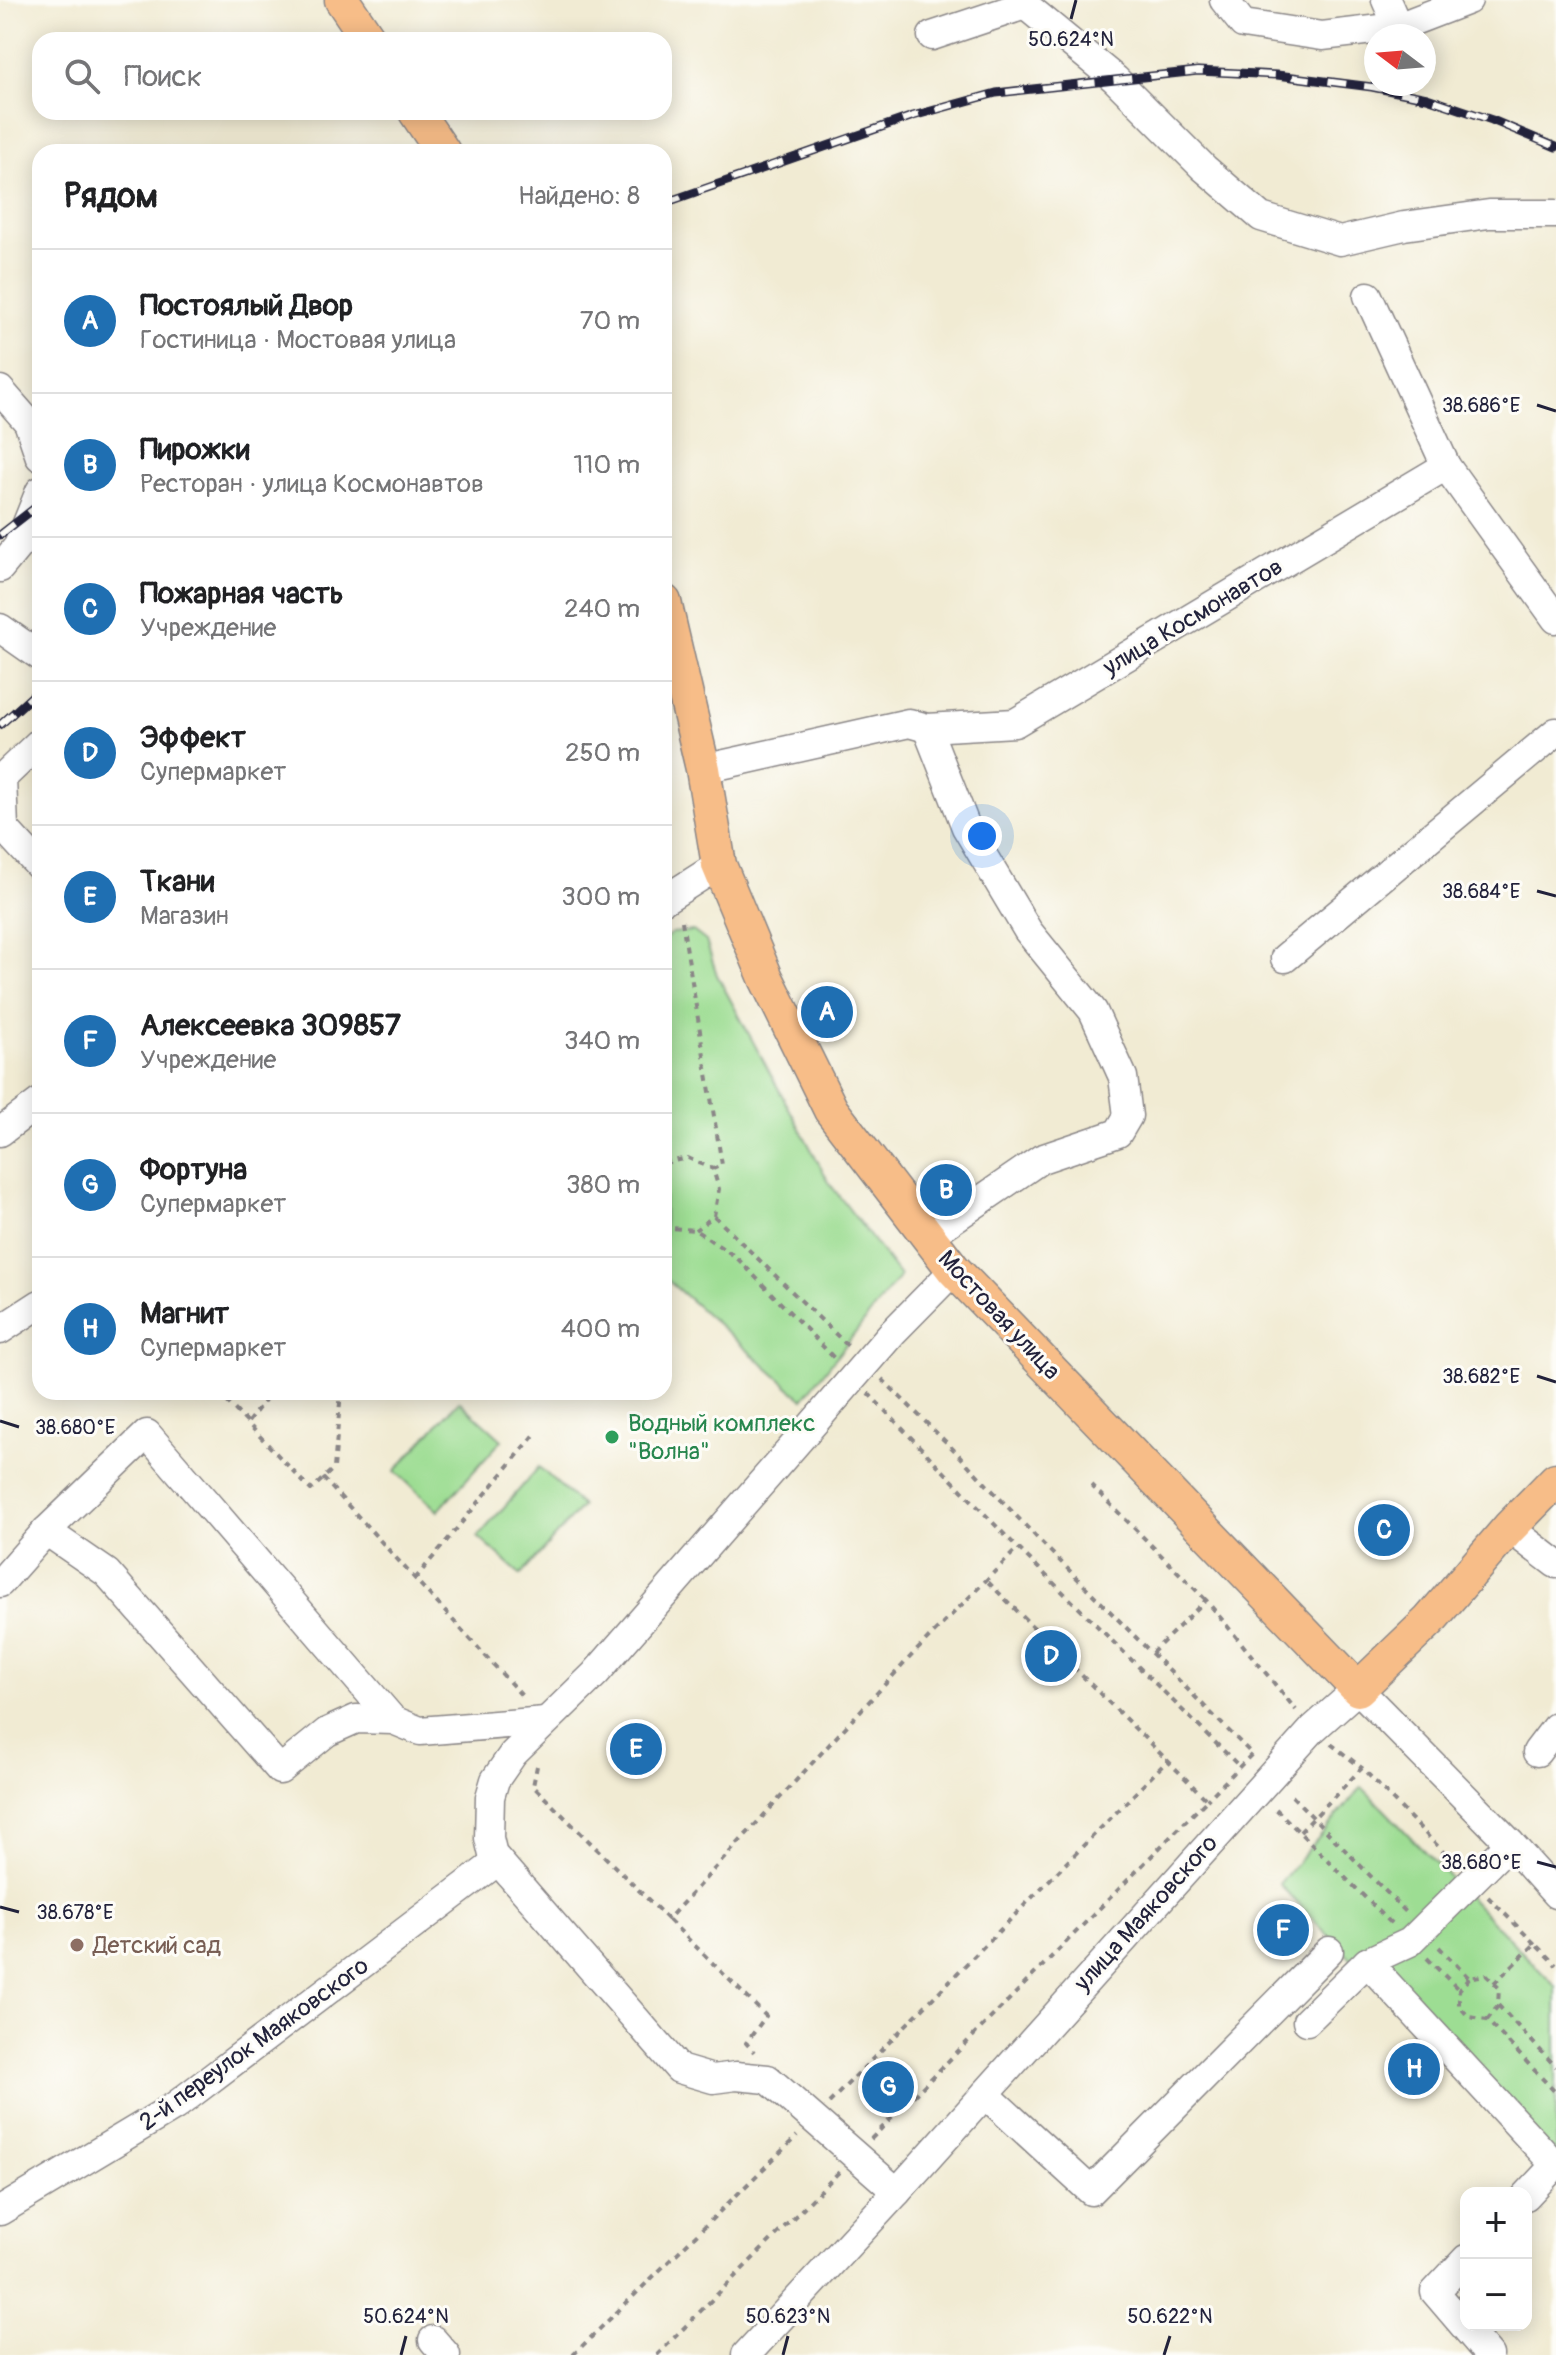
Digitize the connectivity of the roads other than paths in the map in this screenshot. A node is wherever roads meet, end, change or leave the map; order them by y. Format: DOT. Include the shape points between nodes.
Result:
graph roads {
  1 [pos="342,0"];
  2 [pos="1224,0"];
  3 [pos="1386,0"];
  4 [pos="1468,0"];
  5 [pos="1028,2"];
  6 [pos="1397,24"];
  7 [pos="1406,24"];
  8 [pos="1364,31"];
  9 [pos="364,32"];
  10 [pos="932,36"];
  11 [pos="421,120"];
  12 [pos="438,144"];
  13 [pos="1556,214"];
  14 [pos="1368,296"];
  15 [pos="0,390"];
  16 [pos="32,434"];
  17 [pos="1446,466"];
  18 [pos="32,511"];
  19 [pos="0,568"];
  20 [pos="1556,619"];
  21 [pos="0,628"];
  22 [pos="672,636"];
  23 [pos="32,650"];
  24 [pos="927,728"];
  25 [pos="1556,732"];
  26 [pos="32,750"];
  27 [pos="703,769"];
  28 [pos="32,858"];
  29 [pos="719,865"];
  30 [pos="673,910"];
  31 [pos="1285,958"];
  32 [pos="32,1108"];
  33 [pos="0,1132"];
  34 [pos="927,1237"];
  35 [pos="954,1270"];
  36 [pos="32,1308"];
  37 [pos="2,1325"];
  38 [pos="1556,1480"];
  39 [pos="1509,1528"];
  40 [pos="46,1531"];
  41 [pos="1556,1564"];
  42 [pos="0,1583"];
  43 [pos="1358,1689"];
  44 [pos="393,1720"];
  45 [pos="545,1721"];
  46 [pos="1556,1727"];
  47 [pos="1537,1752"];
  48 [pos="1510,1843"];
  49 [pos="498,1861"];
  50 [pos="1556,1894"];
  51 [pos="1329,1951"];
  52 [pos="1367,1962"];
  53 [pos="1307,2021"];
  54 [pos="985,2094"];
  55 [pos="1555,2165"];
  56 [pos="1532,2190"];
  57 [pos="897,2192"];
  58 [pos="0,2211"];
  59 [pos="1460,2265"];
  60 [pos="1460,2321"];
  61 [pos="1468,2331"];
  62 [pos="746,2355"];
  63 [pos="1489,2355"];
  1 -- 9 [label="main road"];
  2 -- 8 [label="street" via="1243,24 1322,36"];
  3 -- 6 [label="street"];
  4 -- 7 [label="street"];
  5 -- 10 [label="street"];
  5 -- 13 [label="street" via="1261,217 1340,241 1489,214"];
  11 -- 12 [label="main road"];
  14 -- 17 [label="street"];
  15 -- 16 [label="street"];
  17 -- 20 [label="street"];
  17 -- 24 [label="street, улица Космонавтов" via="1015,723"];
  18 -- 19 [label="street" via="18,546"];
  21 -- 23 [label="street"];
  22 -- 27 [label="main road, Мостовая улица"];
  24 -- 27 [label="street, улица Космонавтов" via="909,723"];
  24 -- 34 [label="street" via="966,827 1028,931 1093,1011 1123,1077 1128,1116 1118,1133 1041,1159"];
  25 -- 31 [label="street"];
  26 -- 28 [label="street" via="2,778 4,828"];
  27 -- 29 [label="main road, Мостовая улица"];
  29 -- 30 [label="street"];
  29 -- 34 [label="main road, Мостовая улица" via="766,978 831,1110"];
  32 -- 33 [label="street"];
  34 -- 35 [label="main road, Мостовая улица"];
  35 -- 43 [label="main road, Мостовая улица"];
  35 -- 45 [label="street" via="859,1370 595,1674"];
  36 -- 37 [label="street"];
  38 -- 39 [label="main road, улица Маяковского"];
  39 -- 41 [label="street"];
  39 -- 43 [label="main road, улица Маяковского" via="1429,1621"];
  40 -- 42 [label="street"];
  40 -- 44 [label="street" via="107,1573 280,1770 327,1732 356,1719"];
  40 -- 44 [label="street" via="147,1434"];
  43 -- 48 [label="street, Мостовая улица"];
  43 -- 54 [label="street, улица Маяковского" via="1313,1729"];
  44 -- 45 [label="street" via="420,1731"];
  45 -- 49 [label="street" via="495,1780 489,1838"];
  46 -- 47 [label="street"];
  48 -- 50 [label="street, Мостовая улица"];
  48 -- 52 [label="street" via="1410,1942"];
  49 -- 57 [label="street" via="679,2069 713,2079 768,2079"];
  49 -- 58 [label="street, 2-й переулок Маяковского" via="175,2106"];
  51 -- 54 [label="street" via="1091,2191"];
  52 -- 53 [label="street"];
  52 -- 55 [label="street"];
  54 -- 57 [label="street, улица Маяковского"];
  55 -- 56 [label="street"];
  57 -- 62 [label="street, улица Маяковского"];
  59 -- 60 [label="street" via="1435,2292"];
  61 -- 63 [label="street"];
}
